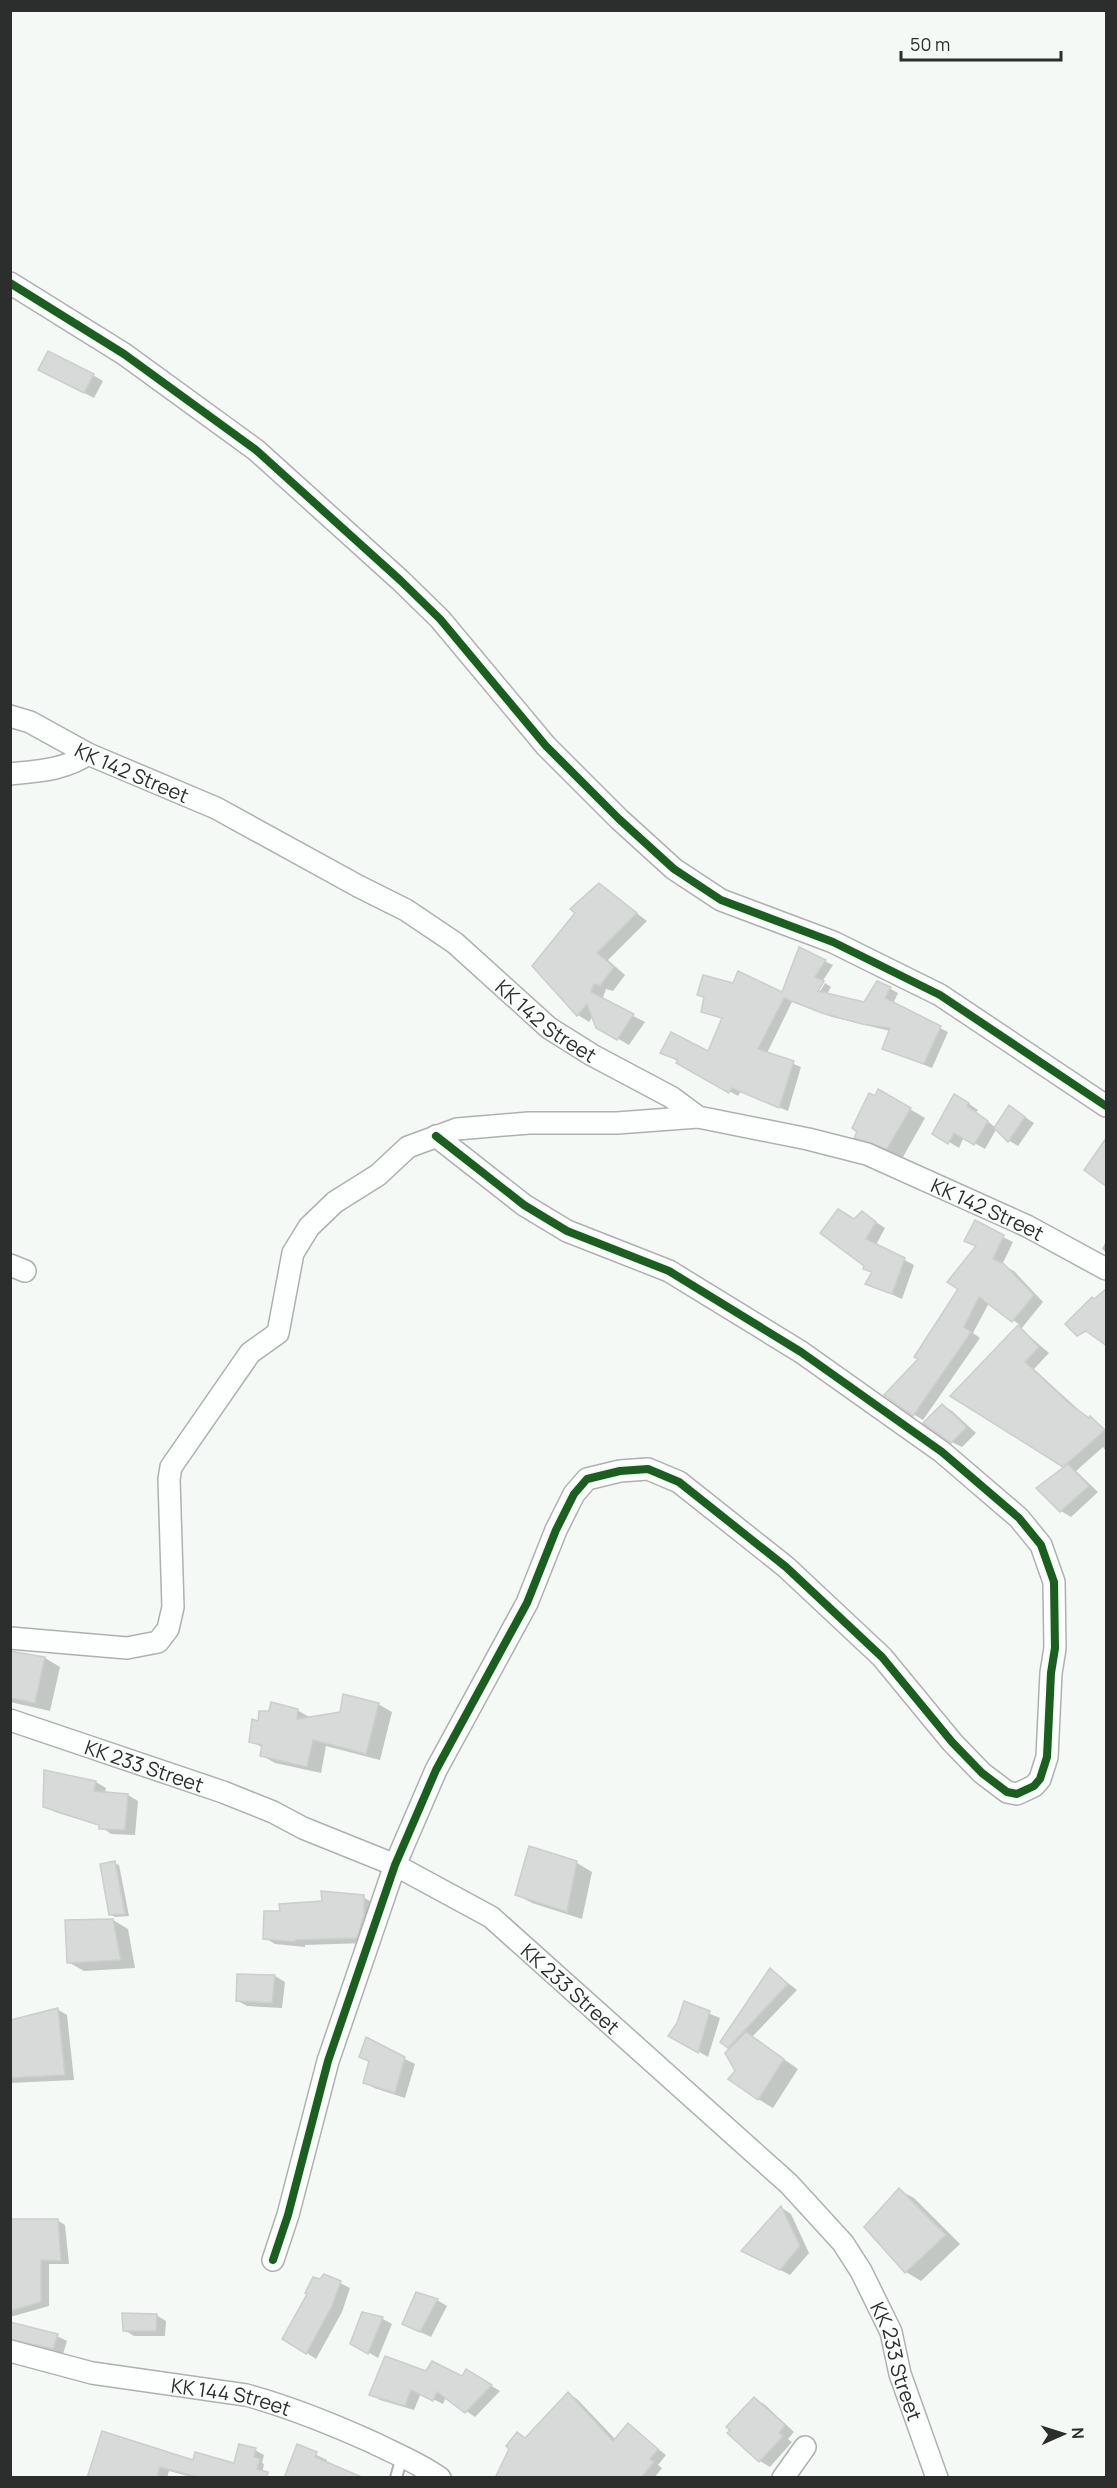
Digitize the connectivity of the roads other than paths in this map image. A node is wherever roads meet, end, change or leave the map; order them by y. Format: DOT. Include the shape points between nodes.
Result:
graph roads {
  1 [pos="10,283"];
  2 [pos="10,716"];
  3 [pos="88,754"];
  4 [pos="10,774"];
  5 [pos="1107,1106"];
  6 [pos="698,1117"];
  7 [pos="436,1136"];
  8 [pos="1107,1269"];
  9 [pos="10,1638"];
  10 [pos="10,1720"];
  11 [pos="395,1865"];
  12 [pos="273,2260"];
  13 [pos="10,2351"];
  14 [pos="805,2446"];
  15 [pos="402,2456"];
  16 [pos="396,2478"];
  17 [pos="440,2478"];
  18 [pos="783,2478"];
  19 [pos="938,2478"];
  1 -- 5 [label="street" via="124,354 256,450 432,611 546,746 674,869 721,900 833,942 940,995"];
  2 -- 3 [label="street, KK 142 Street" via="30,722"];
  3 -- 4 [label="street" via="61,768"];
  3 -- 6 [label="street, KK 142 Street" via="216,808 406,910 455,943 549,1028 671,1097"];
  6 -- 7 [label="street" via="616,1123 529,1123 457,1129"];
  6 -- 8 [label="street, KK 142 Street" via="867,1154 1027,1226"];
  7 -- 9 [label="street" via="408,1147 378,1175 335,1202 309,1227 293,1253 278,1333 250,1353 176,1458 168,1479 173,1607 168,1629 158,1642 127,1648"];
  7 -- 11 [label="street" via="524,1205 567,1231 679,1277 801,1352 942,1452 1019,1518 1041,1545 1054,1582 1055,1648 1047,1757 1040,1779 1026,1791 1007,1792 952,1743 882,1657 786,1567 679,1482 648,1469 587,1479 574,1494 527,1603 436,1770"];
  10 -- 11 [label="street, KK 233 Street" via="223,1792"];
  11 -- 12 [label="street" via="328,2061"];
  11 -- 19 [label="street, KK 233 Street" via="491,1917 789,2184 825,2222 861,2271 891,2332 900,2374"];
  13 -- 15 [label="street, KK 144 Street" via="92,2373 246,2395 295,2410"];
  14 -- 18 [label="street"];
  15 -- 16 [label="lane"];
  15 -- 17 [label="street, KK 144 Street"];
}
